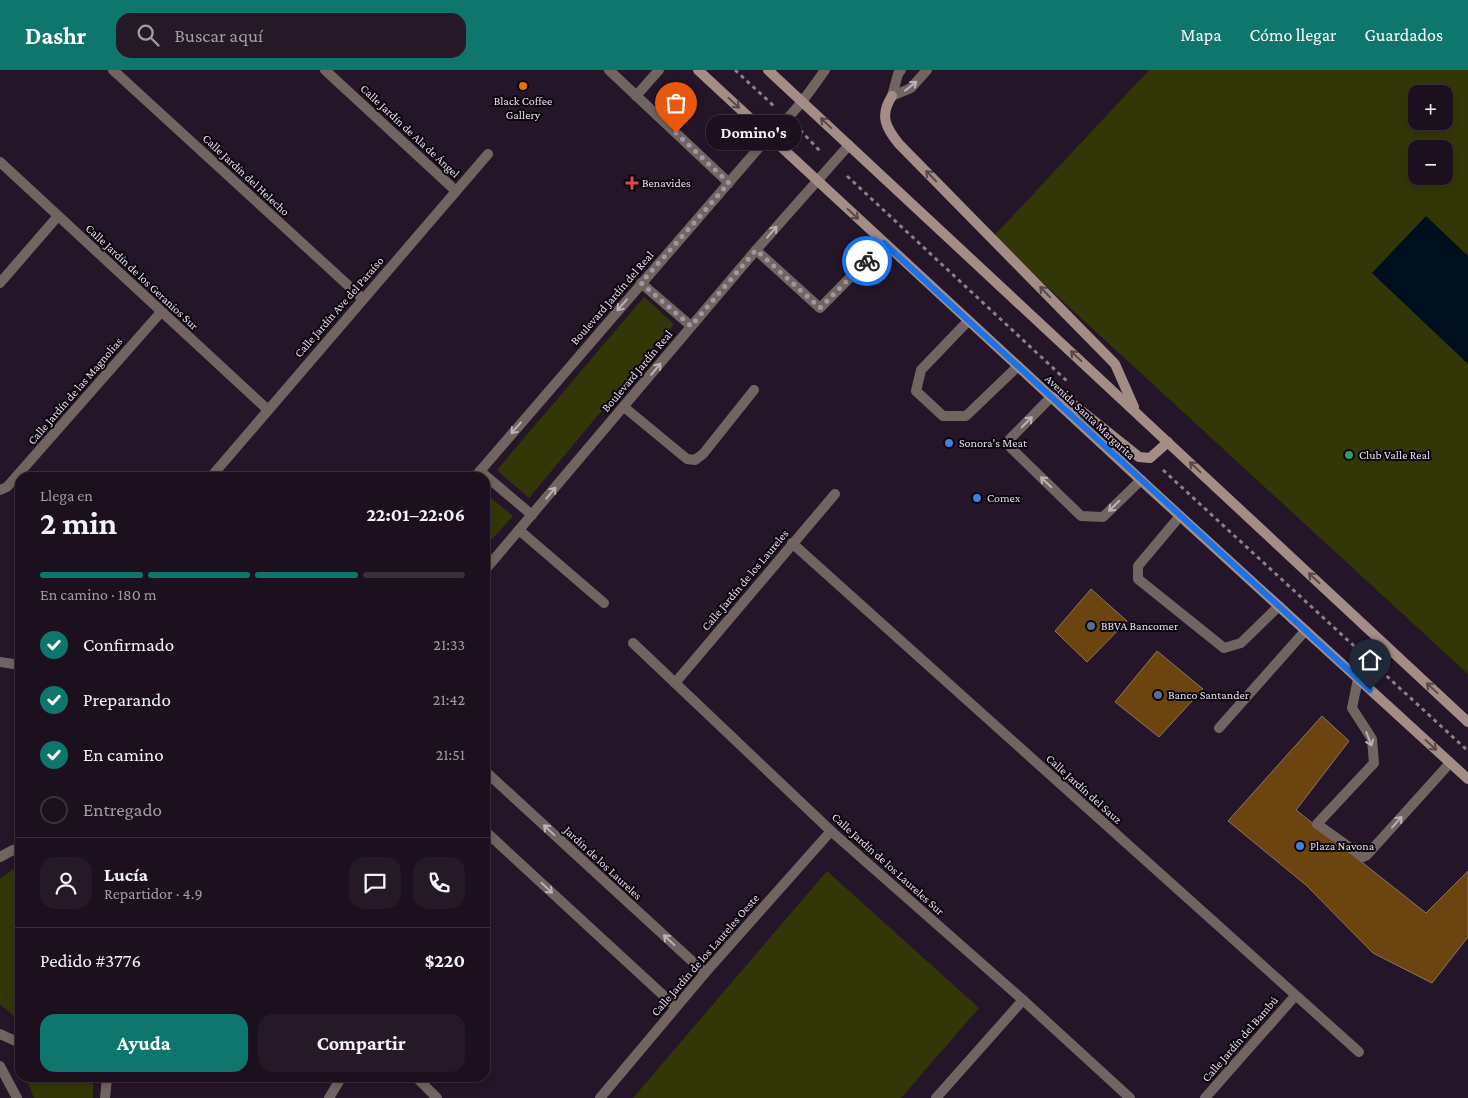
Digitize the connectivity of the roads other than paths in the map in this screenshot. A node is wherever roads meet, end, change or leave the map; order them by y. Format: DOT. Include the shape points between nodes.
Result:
graph roads {
  1 [pos="112,70"];
  2 [pos="325,70"];
  3 [pos="609,70"];
  4 [pos="660,70"];
  5 [pos="698,70"];
  6 [pos="768,70"];
  7 [pos="825,70"];
  8 [pos="901,70"];
  9 [pos="927,70"];
  10 [pos="636,96"];
  11 [pos="892,96"];
  12 [pos="803,102"];
  13 [pos="769,136"];
  14 [pos="850,145"];
  15 [pos="488,154"];
  16 [pos="0,162"];
  17 [pos="817,180"];
  18 [pos="729,183"];
  19 [pos="456,191"];
  20 [pos="58,216"];
  21 [pos="884,243"];
  22 [pos="756,250"];
  23 [pos="0,283"];
  24 [pos="641,283"];
  25 [pos="363,299"];
  26 [pos="161,312"];
  27 [pos="968,321"];
  28 [pos="691,326"];
  29 [pos="1018,366"];
  30 [pos="754,390"];
  31 [pos="1051,397"];
  32 [pos="624,407"];
  33 [pos="268,410"];
  34 [pos="1137,413"];
  35 [pos="1168,442"];
  36 [pos="17,472"];
  37 [pos="215,472"];
  38 [pos="479,472"];
  39 [pos="15,475"];
  40 [pos="1141,480"];
  41 [pos="490,484"];
  42 [pos="3,488"];
  43 [pos="835,494"];
  44 [pos="532,515"];
  45 [pos="1180,516"];
  46 [pos="519,530"];
  47 [pos="792,543"];
  48 [pos="490,564"];
  49 [pos="604,603"];
  50 [pos="1279,606"];
  51 [pos="1305,631"];
  52 [pos="633,643"];
  53 [pos="0,662"];
  54 [pos="15,664"];
  55 [pos="1358,678"];
  56 [pos="675,683"];
  57 [pos="1468,722"];
  58 [pos="1219,728"];
  59 [pos="1450,763"];
  60 [pos="490,777"];
  61 [pos="1468,779"];
  62 [pos="831,831"];
  63 [pos="490,836"];
  64 [pos="0,847"];
  65 [pos="15,850"];
  66 [pos="15,851"];
  67 [pos="0,857"];
  68 [pos="704,973"];
  69 [pos="1295,996"];
  70 [pos="1023,1000"];
  71 [pos="676,1007"];
  72 [pos="0,1034"];
  73 [pos="15,1041"];
  74 [pos="1359,1052"];
  75 [pos="0,1066"];
  76 [pos="107,1082"];
  77 [pos="339,1082"];
  78 [pos="421,1082"];
  79 [pos="17,1098"];
  80 [pos="105,1098"];
  81 [pos="329,1098"];
  82 [pos="437,1098"];
  83 [pos="600,1098"];
  84 [pos="936,1098"];
  85 [pos="1130,1098"];
  86 [pos="1205,1098"];
  1 -- 25 [label="street, Calle Jardín del Helecho"];
  2 -- 19 [label="street, Calle Jardín de Ala de Ángel"];
  3 -- 10 [label="street"];
  4 -- 10 [label="street"];
  5 -- 13 [label="main road, Avenida Santa Margarita, one-way"];
  6 -- 12 [label="main road"];
  7 -- 12 [label="street, Boulevard Jardín del Real"];
  8 -- 11 [label="street"];
  11 -- 9 [label="street, one-way" via="911,88"];
  10 -- 18 [label="street"];
  34 -- 11 [label="main road, one-way" via="1115,364 888,130 885,116"];
  12 -- 13 [label="street, Boulevard Jardín del Real"];
  14 -- 12 [label="main road, one-way"];
  13 -- 17 [label="main road, Avenida Santa Margarita"];
  13 -- 18 [label="street, Boulevard Jardín del Real"];
  14 -- 17 [label="street, Boulevard Jardín Real"];
  34 -- 14 [label="main road, one-way"];
  15 -- 19 [label="street, Calle Jardín Ave del Paraíso"];
  16 -- 20 [label="street, Calle Jardín de los Geranios Sur"];
  17 -- 21 [label="main road, Avenida Santa Margarita, one-way"];
  22 -- 17 [label="street, Boulevard Jardín Real, one-way"];
  18 -- 24 [label="street, Boulevard Jardín del Real"];
  19 -- 25 [label="street, Calle Jardín Ave del Paraíso"];
  20 -- 23 [label="street"];
  20 -- 26 [label="street, Calle Jardín de los Geranios Sur"];
  21 -- 22 [label="street" via="820,308"];
  21 -- 27 [label="main road, Avenida Santa Margarita"];
  22 -- 28 [label="street, Boulevard Jardín Real"];
  24 -- 28 [label="street"];
  24 -- 38 [label="street, Boulevard Jardín del Real, one-way"];
  25 -- 33 [label="street, Calle Jardín Ave del Paraíso"];
  26 -- 33 [label="street, Calle Jardín de los Geranios Sur"];
  26 -- 36 [label="street, Calle Jardín de las Magnolias"];
  27 -- 29 [label="main road, Avenida Santa Margarita"];
  27 -- 29 [label="street" via="921,370 916,391 943,416 966,416"];
  32 -- 28 [label="street, Boulevard Jardín Real, one-way"];
  29 -- 31 [label="main road, Avenida Santa Margarita"];
  30 -- 32 [label="street" via="704,454 695,460 687,460"];
  31 -- 35 [label="main road" via="1074,405 1140,457 1150,458"];
  31 -- 40 [label="main road, Avenida Santa Margarita"];
  40 -- 31 [label="street, one-way" via="1103,517 1082,516 1011,448 1010,439"];
  44 -- 32 [label="street, Boulevard Jardín Real, one-way"];
  33 -- 37 [label="street, Calle Jardín Ave del Paraíso"];
  34 -- 35 [label="main road"];
  57 -- 35 [label="main road, one-way"];
  39 -- 42 [label="street, Calle Jardín de las Magnolias"];
  40 -- 45 [label="main road, Avenida Santa Margarita"];
  41 -- 44 [label="street"];
  43 -- 47 [label="street, Calle Jardín de los Laureles"];
  44 -- 46 [label="street, Boulevard Jardín Real"];
  45 -- 50 [label="main road, Avenida Santa Margarita"];
  45 -- 50 [label="street" via="1138,566 1138,580 1224,648 1241,643"];
  46 -- 48 [label="street, Boulevard Jardín Real"];
  46 -- 49 [label="street"];
  47 -- 56 [label="street, Calle Jardín de los Laureles"];
  47 -- 69 [label="street, Calle Jardín del Sauz"];
  50 -- 51 [label="main road, Avenida Santa Margarita"];
  51 -- 55 [label="main road, Avenida Santa Margarita"];
  51 -- 58 [label="street"];
  52 -- 56 [label="street, Calle Jardín de los Laureles Sur"];
  53 -- 54 [label="street"];
  55 -- 59 [label="main road, Avenida Santa Margarita, one-way"];
  55 -- 59 [label="street, one-way" via="1352,708 1372,739 1374,762 1317,824 1363,857"];
  56 -- 62 [label="street, Calle Jardín de los Laureles Sur"];
  59 -- 61 [label="main road, Avenida Santa Margarita"];
  68 -- 60 [label="street, Jardín de los Laureles, one-way"];
  62 -- 68 [label="street, Calle Jardín de los Laureles Oeste"];
  62 -- 70 [label="street, Calle Jardín de los Laureles Sur"];
  63 -- 71 [label="street, one-way"];
  64 -- 65 [label="street"];
  66 -- 67 [label="street"];
  68 -- 71 [label="street, Calle Jardín de los Laureles Oeste"];
  69 -- 74 [label="street, Calle Jardín del Sauz"];
  69 -- 86 [label="street, Calle Jardín del Bambú"];
  70 -- 84 [label="street"];
  70 -- 85 [label="street, Calle Jardín de los Laureles Sur"];
  71 -- 83 [label="street, Calle Jardín de los Laureles Oeste"];
  72 -- 73 [label="street"];
  75 -- 79 [label="street"];
  76 -- 80 [label="street"];
  77 -- 81 [label="street"];
  78 -- 82 [label="street"];
}
